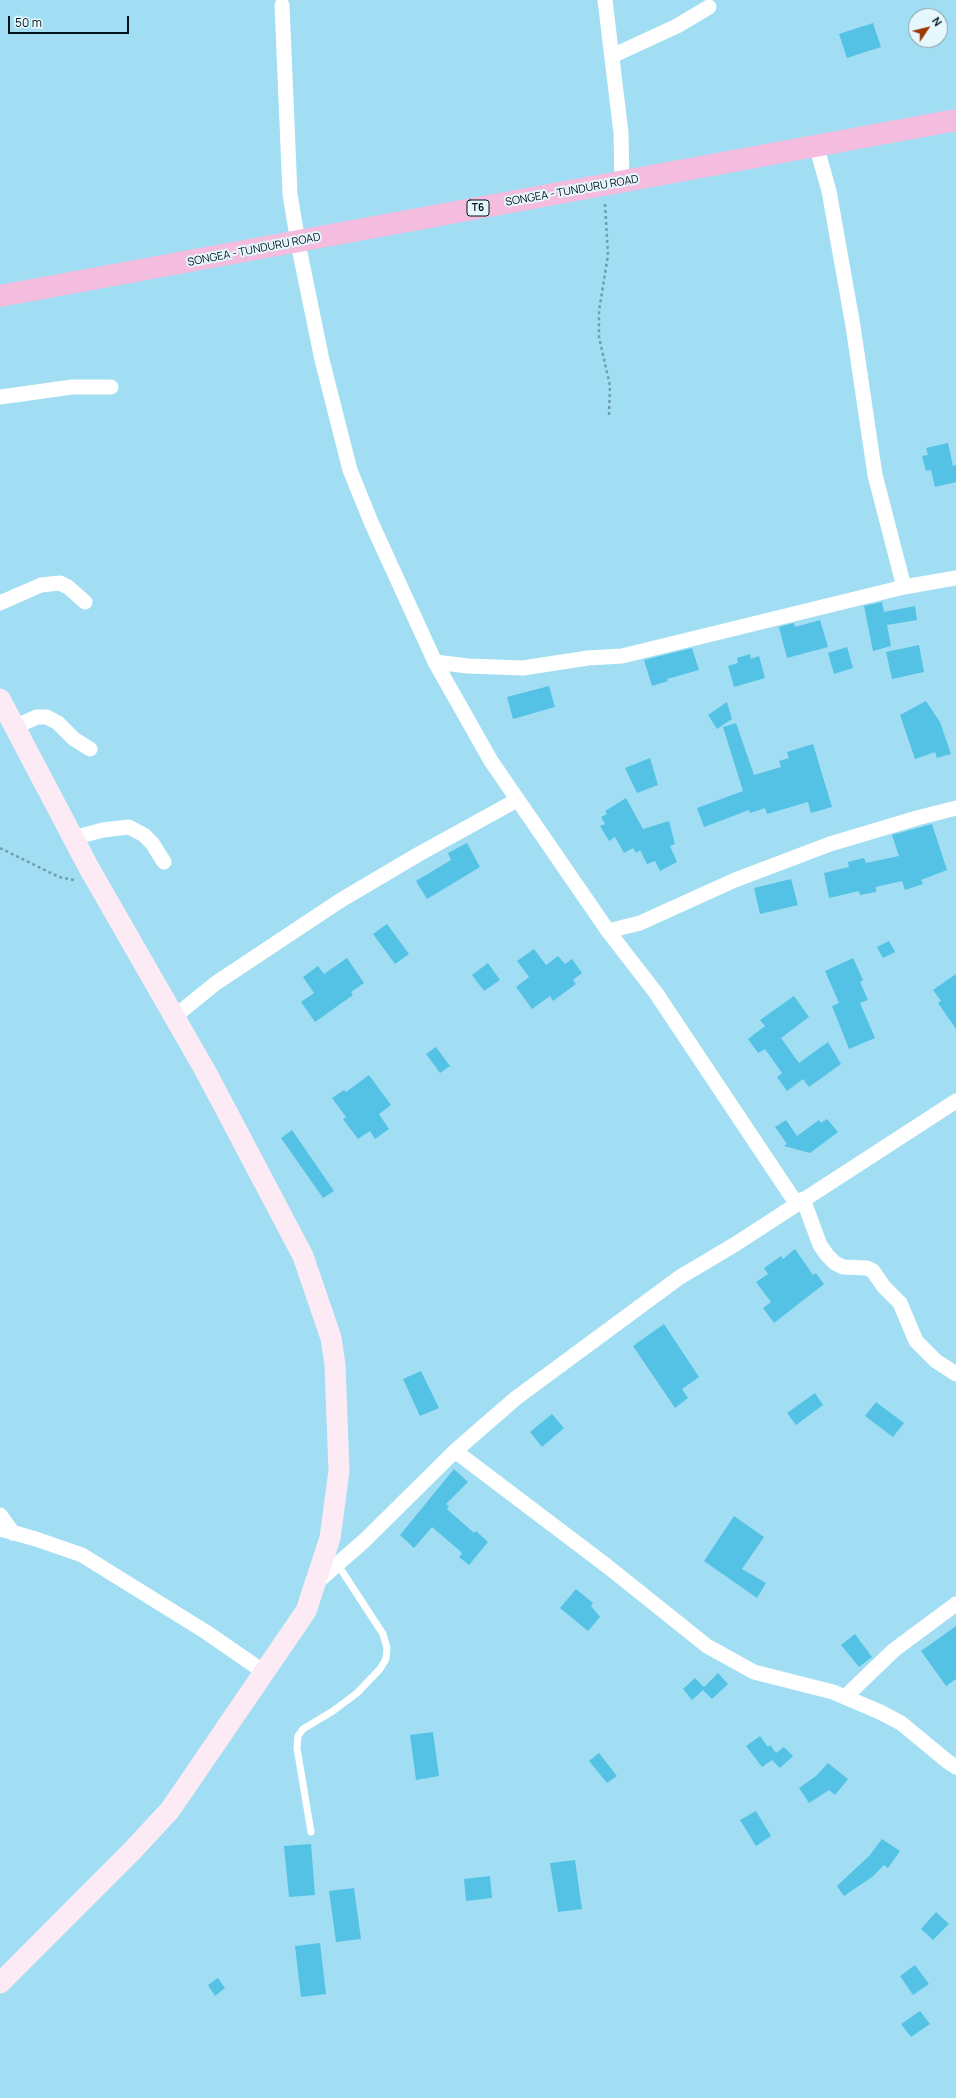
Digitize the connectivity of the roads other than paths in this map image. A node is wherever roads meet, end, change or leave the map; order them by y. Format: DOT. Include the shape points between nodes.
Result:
graph roads {
  1 [pos="605,0"];
  2 [pos="282,5"];
  3 [pos="709,7"];
  4 [pos="612,56"];
  5 [pos="956,120"];
  6 [pos="816,145"];
  7 [pos="612,184"];
  8 [pos="298,243"];
  9 [pos="0,296"];
  10 [pos="111,387"];
  11 [pos="0,397"];
  12 [pos="956,578"];
  13 [pos="904,587"];
  14 [pos="85,602"];
  15 [pos="0,603"];
  16 [pos="435,662"];
  17 [pos="0,700"];
  18 [pos="14,727"];
  19 [pos="90,749"];
  20 [pos="517,800"];
  21 [pos="956,808"];
  22 [pos="73,838"];
  23 [pos="164,862"];
  24 [pos="608,931"];
  25 [pos="174,1017"];
  26 [pos="956,1101"];
  27 [pos="800,1201"];
  28 [pos="956,1374"];
  29 [pos="455,1452"];
  30 [pos="0,1516"];
  31 [pos="7,1531"];
  32 [pos="338,1564"];
  33 [pos="316,1583"];
  34 [pos="956,1604"];
  35 [pos="264,1672"];
  36 [pos="846,1697"];
  37 [pos="956,1767"];
  38 [pos="311,1832"];
  39 [pos="0,1983"];
  1 -- 4 [label="street"];
  2 -- 8 [label="street" via="290,194"];
  3 -- 4 [label="street" via="684,23"];
  4 -- 7 [label="street" via="621,133"];
  5 -- 6 [label="highway, SONGEA - TUNDURU ROAD / T6"];
  6 -- 7 [label="highway, SONGEA - TUNDURU ROAD / T6"];
  6 -- 13 [label="street" via="829,191 853,326 875,476"];
  7 -- 8 [label="highway, SONGEA - TUNDURU ROAD / T6" via="372,226"];
  8 -- 9 [label="highway, SONGEA - TUNDURU ROAD / T6"];
  8 -- 16 [label="street" via="322,360 350,470"];
  10 -- 11 [label="street" via="72,387"];
  12 -- 13 [label="street"];
  13 -- 16 [label="street" via="622,656 588,658 523,668"];
  14 -- 15 [label="street" via="60,583 41,585"];
  16 -- 20 [label="street" via="470,727"];
  17 -- 18 [label="street"];
  18 -- 19 [label="street" via="37,717 47,717"];
  18 -- 22 [label="street"];
  20 -- 24 [label="street"];
  20 -- 25 [label="street" via="341,900 216,983"];
  21 -- 24 [label="street" via="830,844 735,880 640,922"];
  22 -- 23 [label="street" via="103,830 130,827 152,843"];
  22 -- 25 [label="street"];
  24 -- 27 [label="street" via="656,993"];
  25 -- 33 [label="street" via="206,1072 303,1256 331,1338 335,1365 339,1471 330,1538"];
  26 -- 27 [label="street"];
  27 -- 28 [label="street" via="827,1255 843,1267 867,1268 873,1271 900,1303 916,1342 936,1361"];
  27 -- 29 [label="street" via="673,1282 516,1398"];
  29 -- 32 [label="street"];
  29 -- 36 [label="street" via="607,1566 707,1646 754,1672"];
  30 -- 31 [label="street"];
  31 -- 35 [label="street" via="82,1556 206,1632"];
  32 -- 33 [label="street"];
  32 -- 38 [label="lane" via="383,1634 387,1648 386,1659 357,1693 334,1711 303,1729 298,1736 297,1748"];
  33 -- 35 [label="street" via="306,1611"];
  34 -- 36 [label="street" via="894,1650"];
  35 -- 39 [label="street" via="170,1810"];
  36 -- 37 [label="street" via="862,1702 901,1723 946,1762"];
}
